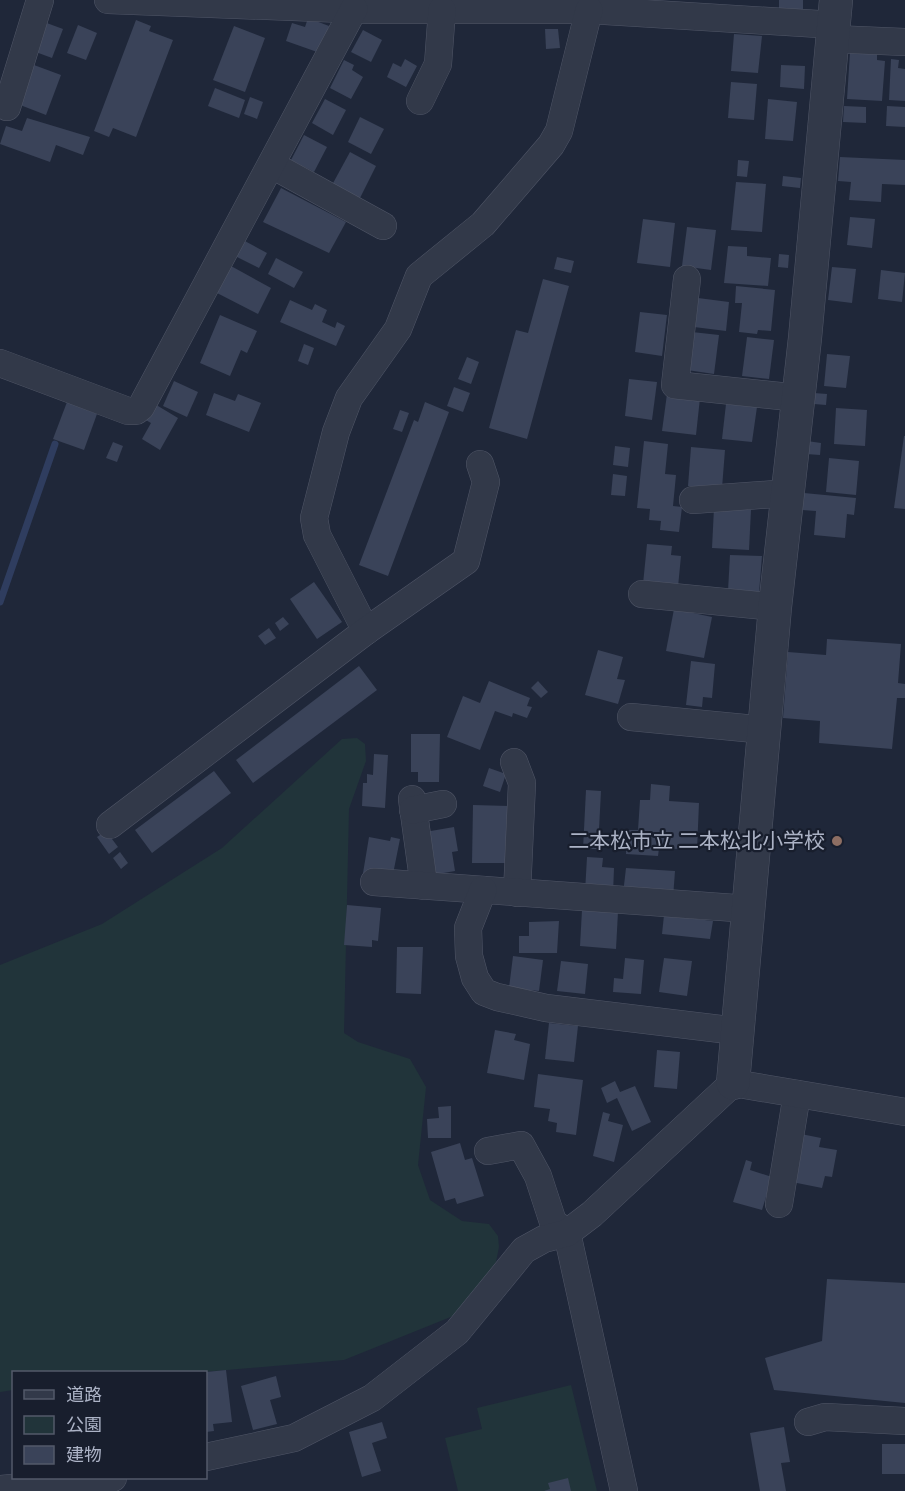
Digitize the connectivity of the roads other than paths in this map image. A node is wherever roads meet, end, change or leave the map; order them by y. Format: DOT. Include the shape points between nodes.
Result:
graph roads {
  1 [pos="40,0"];
  2 [pos="108,0"];
  3 [pos="162,1"];
  4 [pos="363,6"];
  5 [pos="442,10"];
  6 [pos="589,10"];
  7 [pos="835,21"];
  8 [pos="905,42"];
  9 [pos="420,101"];
  10 [pos="7,107"];
  11 [pos="272,165"];
  12 [pos="383,226"];
  13 [pos="687,279"];
  14 [pos="0,363"];
  15 [pos="798,398"];
  16 [pos="480,464"];
  17 [pos="788,493"];
  18 [pos="693,500"];
  19 [pos="642,594"];
  20 [pos="775,607"];
  21 [pos="366,631"];
  22 [pos="631,717"];
  23 [pos="765,730"];
  24 [pos="514,762"];
  25 [pos="443,804"];
  26 [pos="110,825"];
  27 [pos="374,882"];
  28 [pos="424,886"];
  29 [pos="483,890"];
  30 [pos="517,893"];
  31 [pos="749,909"];
  32 [pos="737,1031"];
  33 [pos="733,1083"];
  34 [pos="797,1094"];
  35 [pos="905,1112"];
  36 [pos="488,1151"];
  37 [pos="779,1204"];
  38 [pos="567,1233"];
  39 [pos="905,1421"];
  40 [pos="808,1422"];
  41 [pos="207,1458"];
  42 [pos="103,1479"];
  43 [pos="0,1489"];
  44 [pos="624,1491"];
  1 -- 10 [label="street"];
  2 -- 3 [label="street"];
  3 -- 4 [label="street"];
  4 -- 5 [label="street"];
  4 -- 11 [label="street"];
  5 -- 6 [label="street"];
  5 -- 9 [label="street" via="438,64"];
  6 -- 7 [label="street"];
  6 -- 21 [label="street" via="559,131 551,145 483,224 419,276 398,329 349,398 336,432 314,518 317,535"];
  7 -- 8 [label="street"];
  7 -- 15 [label="street"];
  11 -- 12 [label="street"];
  11 -- 14 [label="street" via="136,411"];
  13 -- 15 [label="street" via="675,385"];
  15 -- 17 [label="street"];
  16 -- 21 [label="street" via="486,482 466,561"];
  17 -- 18 [label="street"];
  17 -- 20 [label="street"];
  19 -- 20 [label="street"];
  20 -- 23 [label="street"];
  21 -- 26 [label="street"];
  22 -- 23 [label="street"];
  23 -- 31 [label="street"];
  24 -- 30 [label="street" via="522,783"];
  25 -- 28 [label="street" via="413,805"];
  27 -- 28 [label="street"];
  28 -- 29 [label="street"];
  29 -- 30 [label="street"];
  29 -- 32 [label="street" via="468,928 475,978 484,992 546,1008"];
  30 -- 31 [label="street"];
  31 -- 32 [label="street"];
  32 -- 33 [label="street"];
  33 -- 34 [label="street"];
  33 -- 38 [label="street"];
  34 -- 35 [label="street"];
  34 -- 37 [label="street"];
  36 -- 38 [label="street" via="522,1145 538,1176 553,1222"];
  38 -- 41 [label="street" via="524,1250 457,1332 372,1398 294,1438"];
  38 -- 44 [label="street"];
  39 -- 40 [label="street" via="825,1417"];
  42 -- 43 [label="street"];
}
